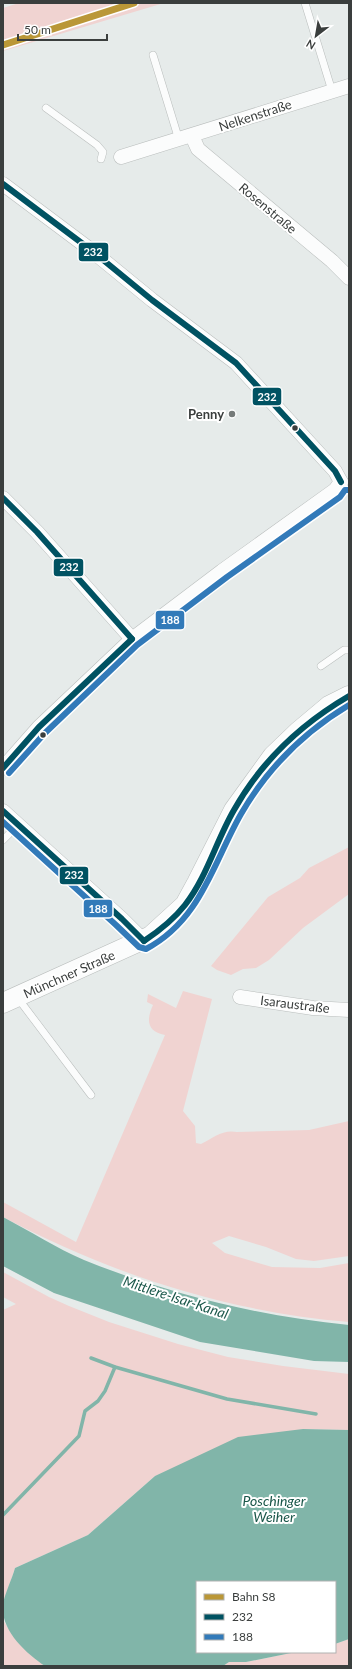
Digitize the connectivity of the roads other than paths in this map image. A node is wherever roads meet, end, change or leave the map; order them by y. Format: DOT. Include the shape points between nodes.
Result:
graph roads {
  1 [pos="305,4"];
  2 [pos="152,55"];
  3 [pos="349,86"];
  4 [pos="332,91"];
  5 [pos="46,108"];
  6 [pos="185,138"];
  7 [pos="121,157"];
  8 [pos="101,159"];
  9 [pos="3,184"];
  10 [pos="349,278"];
  11 [pos="345,482"];
  12 [pos="3,498"];
  13 [pos="132,639"];
  14 [pos="349,650"];
  15 [pos="321,666"];
  16 [pos="349,696"];
  17 [pos="3,768"];
  18 [pos="3,811"];
  19 [pos="18,825"];
  20 [pos="3,840"];
  21 [pos="144,941"];
  22 [pos="240,997"];
  23 [pos="10,1000"];
  24 [pos="349,1010"];
  25 [pos="91,1095"];
  1 -- 4 [label="lane"];
  2 -- 6 [label="lane"];
  3 -- 4 [label="street, Nelkenstraße"];
  4 -- 6 [label="street, Nelkenstraße"];
  5 -- 8 [label="lane" via="97,145 103,152"];
  6 -- 7 [label="street, Nelkenstraße"];
  6 -- 10 [label="street, Rosenstraße"];
  9 -- 11 [label="street" via="236,363"];
  11 -- 13 [label="street" via="222,570"];
  12 -- 13 [label="street" via="37,532"];
  13 -- 17 [label="street" via="39,727"];
  14 -- 15 [label="lane" via="344,650"];
  16 -- 21 [label="main road, Münchner Straße" via="329,706 273,756 234,810 185,905"];
  18 -- 19 [label="street"];
  19 -- 20 [label="lane"];
  19 -- 21 [label="street"];
  21 -- 23 [label="main road, Münchner Straße"];
  22 -- 24 [label="street, Isaraustraße" via="313,1008"];
  23 -- 25 [label="lane"];
}
